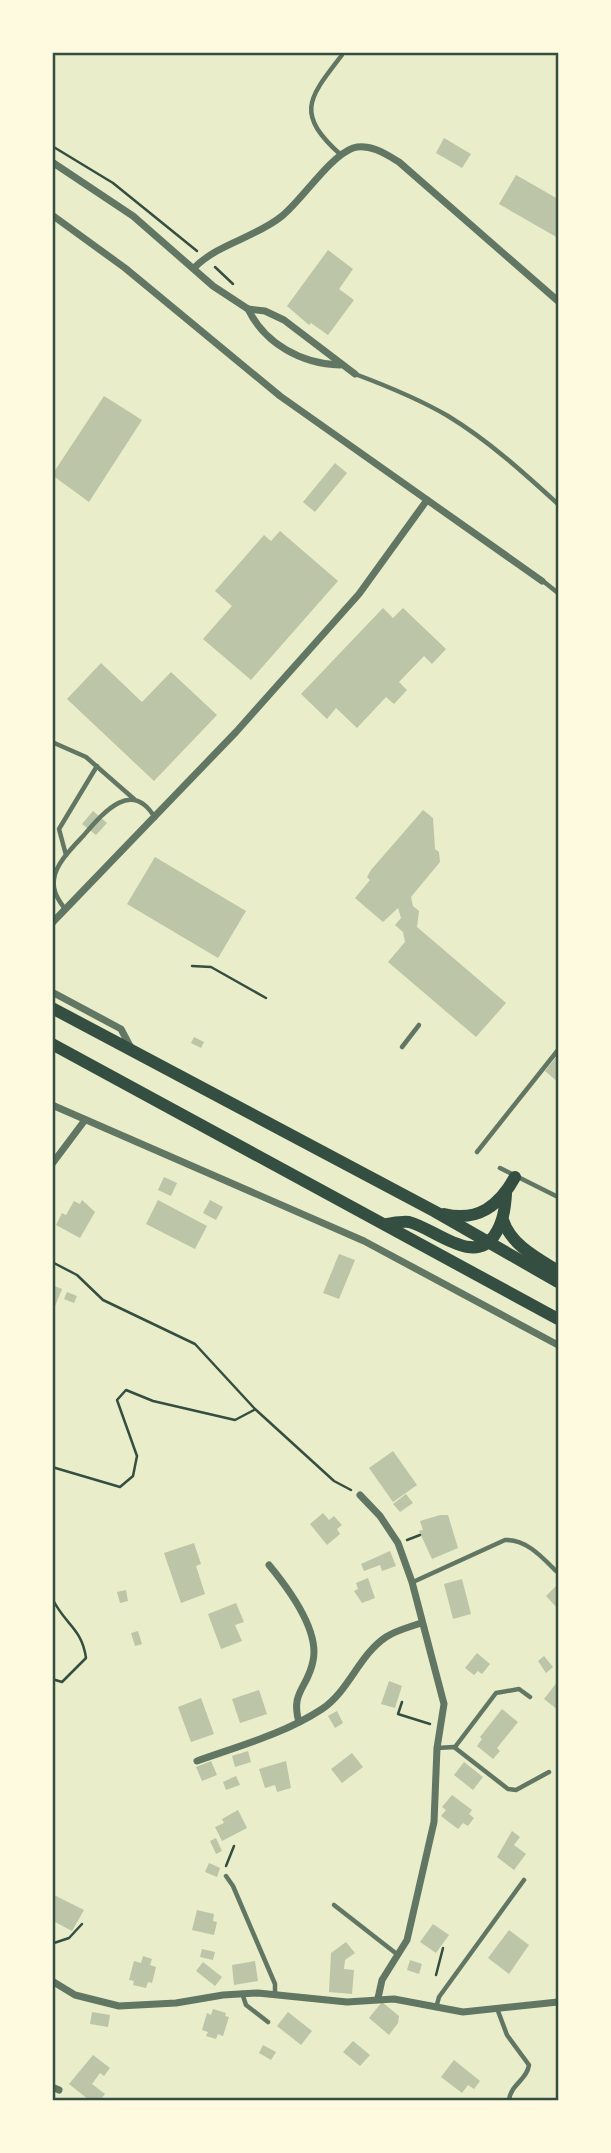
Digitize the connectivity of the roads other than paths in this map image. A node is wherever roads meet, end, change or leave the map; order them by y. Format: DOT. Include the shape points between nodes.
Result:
graph roads {
  1 [pos="342,55"];
  2 [pos="341,156"];
  3 [pos="52,162"];
  4 [pos="52,215"];
  5 [pos="194,268"];
  6 [pos="558,302"];
  7 [pos="248,309"];
  8 [pos="340,365"];
  9 [pos="355,374"];
  10 [pos="427,500"];
  11 [pos="558,504"];
  12 [pos="542,581"];
  13 [pos="558,593"];
  14 [pos="52,742"];
  15 [pos="97,766"];
  16 [pos="135,799"];
  17 [pos="155,818"];
  18 [pos="66,855"];
  19 [pos="66,910"];
  20 [pos="52,923"];
  21 [pos="52,992"];
  22 [pos="52,1008"];
  23 [pos="419,1025"];
  24 [pos="52,1044"];
  25 [pos="402,1047"];
  26 [pos="131,1048"];
  27 [pos="558,1050"];
  28 [pos="52,1105"];
  29 [pos="85,1120"];
  30 [pos="477,1152"];
  31 [pos="52,1164"];
  32 [pos="500,1168"];
  33 [pos="515,1177"];
  34 [pos="506,1194"];
  35 [pos="558,1197"];
  36 [pos="434,1211"];
  37 [pos="503,1220"];
  38 [pos="386,1224"];
  39 [pos="489,1242"];
  40 [pos="558,1272"];
  41 [pos="558,1282"];
  42 [pos="558,1319"];
  43 [pos="558,1345"];
  44 [pos="360,1495"];
  45 [pos="269,1565"];
  46 [pos="556,1571"];
  47 [pos="412,1582"];
  48 [pos="421,1623"];
  49 [pos="530,1697"];
  50 [pos="299,1722"];
  51 [pos="454,1747"];
  52 [pos="437,1748"];
  53 [pos="197,1761"];
  54 [pos="549,1772"];
  55 [pos="226,1876"];
  56 [pos="524,1880"];
  57 [pos="334,1905"];
  58 [pos="398,1955"];
  59 [pos="52,1981"];
  60 [pos="242,1993"];
  61 [pos="275,1994"];
  62 [pos="378,1998"];
  63 [pos="558,2002"];
  64 [pos="436,2009"];
  65 [pos="498,2011"];
  66 [pos="268,2022"];
  67 [pos="509,2101"];
  1 -- 2 [label="lane" via="314,91 310,108 320,134"];
  2 -- 5 [label="street" via="282,216 216,250"];
  2 -- 6 [label="street" via="366,147 399,162"];
  3 -- 5 [label="street" via="133,216"];
  4 -- 10 [label="street" via="125,268 280,396"];
  5 -- 7 [label="street"];
  7 -- 8 [label="street" via="284,320"];
  7 -- 8 [label="street" via="256,326 292,355 322,365"];
  8 -- 9 [label="street"];
  9 -- 11 [label="lane" via="408,394 450,417"];
  10 -- 12 [label="street"];
  10 -- 17 [label="street" via="359,594"];
  12 -- 13 [label="lane"];
  14 -- 15 [label="lane"];
  15 -- 16 [label="lane"];
  15 -- 18 [label="lane" via="59,829"];
  16 -- 17 [label="lane" via="148,806"];
  16 -- 18 [label="lane" via="106,810"];
  17 -- 19 [label="street"];
  18 -- 19 [label="lane" via="54,879 58,900"];
  19 -- 20 [label="street"];
  21 -- 26 [label="street" via="121,1029"];
  22 -- 26 [label="main road"];
  23 -- 25 [label="lane"];
  24 -- 38 [label="main road"];
  26 -- 36 [label="main road"];
  27 -- 30 [label="lane"];
  28 -- 29 [label="street"];
  29 -- 31 [label="street"];
  29 -- 43 [label="street" via="364,1241"];
  32 -- 33 [label="lane"];
  33 -- 34 [label="main road"];
  33 -- 35 [label="lane"];
  34 -- 36 [label="main road" via="477,1215"];
  34 -- 37 [label="main road"];
  36 -- 39 [label="main road"];
  37 -- 39 [label="main road"];
  37 -- 40 [label="main road" via="509,1235"];
  38 -- 39 [label="main road" via="407,1222 468,1247"];
  38 -- 42 [label="main road"];
  39 -- 41 [label="main road"];
  44 -- 47 [label="street" via="390,1530"];
  45 -- 50 [label="street" via="289,1591 312,1638 314,1659 295,1706"];
  46 -- 47 [label="lane" via="515,1539"];
  47 -- 48 [label="street"];
  48 -- 50 [label="street" via="386,1637 339,1694"];
  48 -- 52 [label="street" via="444,1704"];
  49 -- 51 [label="lane" via="519,1689 496,1693"];
  50 -- 53 [label="street"];
  51 -- 52 [label="lane"];
  51 -- 54 [label="lane" via="508,1788 525,1788"];
  52 -- 58 [label="street" via="434,1822 407,1940"];
  55 -- 61 [label="lane" via="275,1984"];
  56 -- 64 [label="lane" via="439,1997"];
  57 -- 58 [label="lane"];
  58 -- 62 [label="street" via="382,1980"];
  59 -- 60 [label="street" via="75,1995 119,2007"];
  60 -- 61 [label="street"];
  60 -- 66 [label="lane" via="246,2005"];
  61 -- 62 [label="street" via="347,2002"];
  62 -- 64 [label="street"];
  63 -- 65 [label="street"];
  64 -- 65 [label="street"];
  65 -- 67 [label="lane" via="507,2035 529,2064 525,2077 510,2091"];
}
